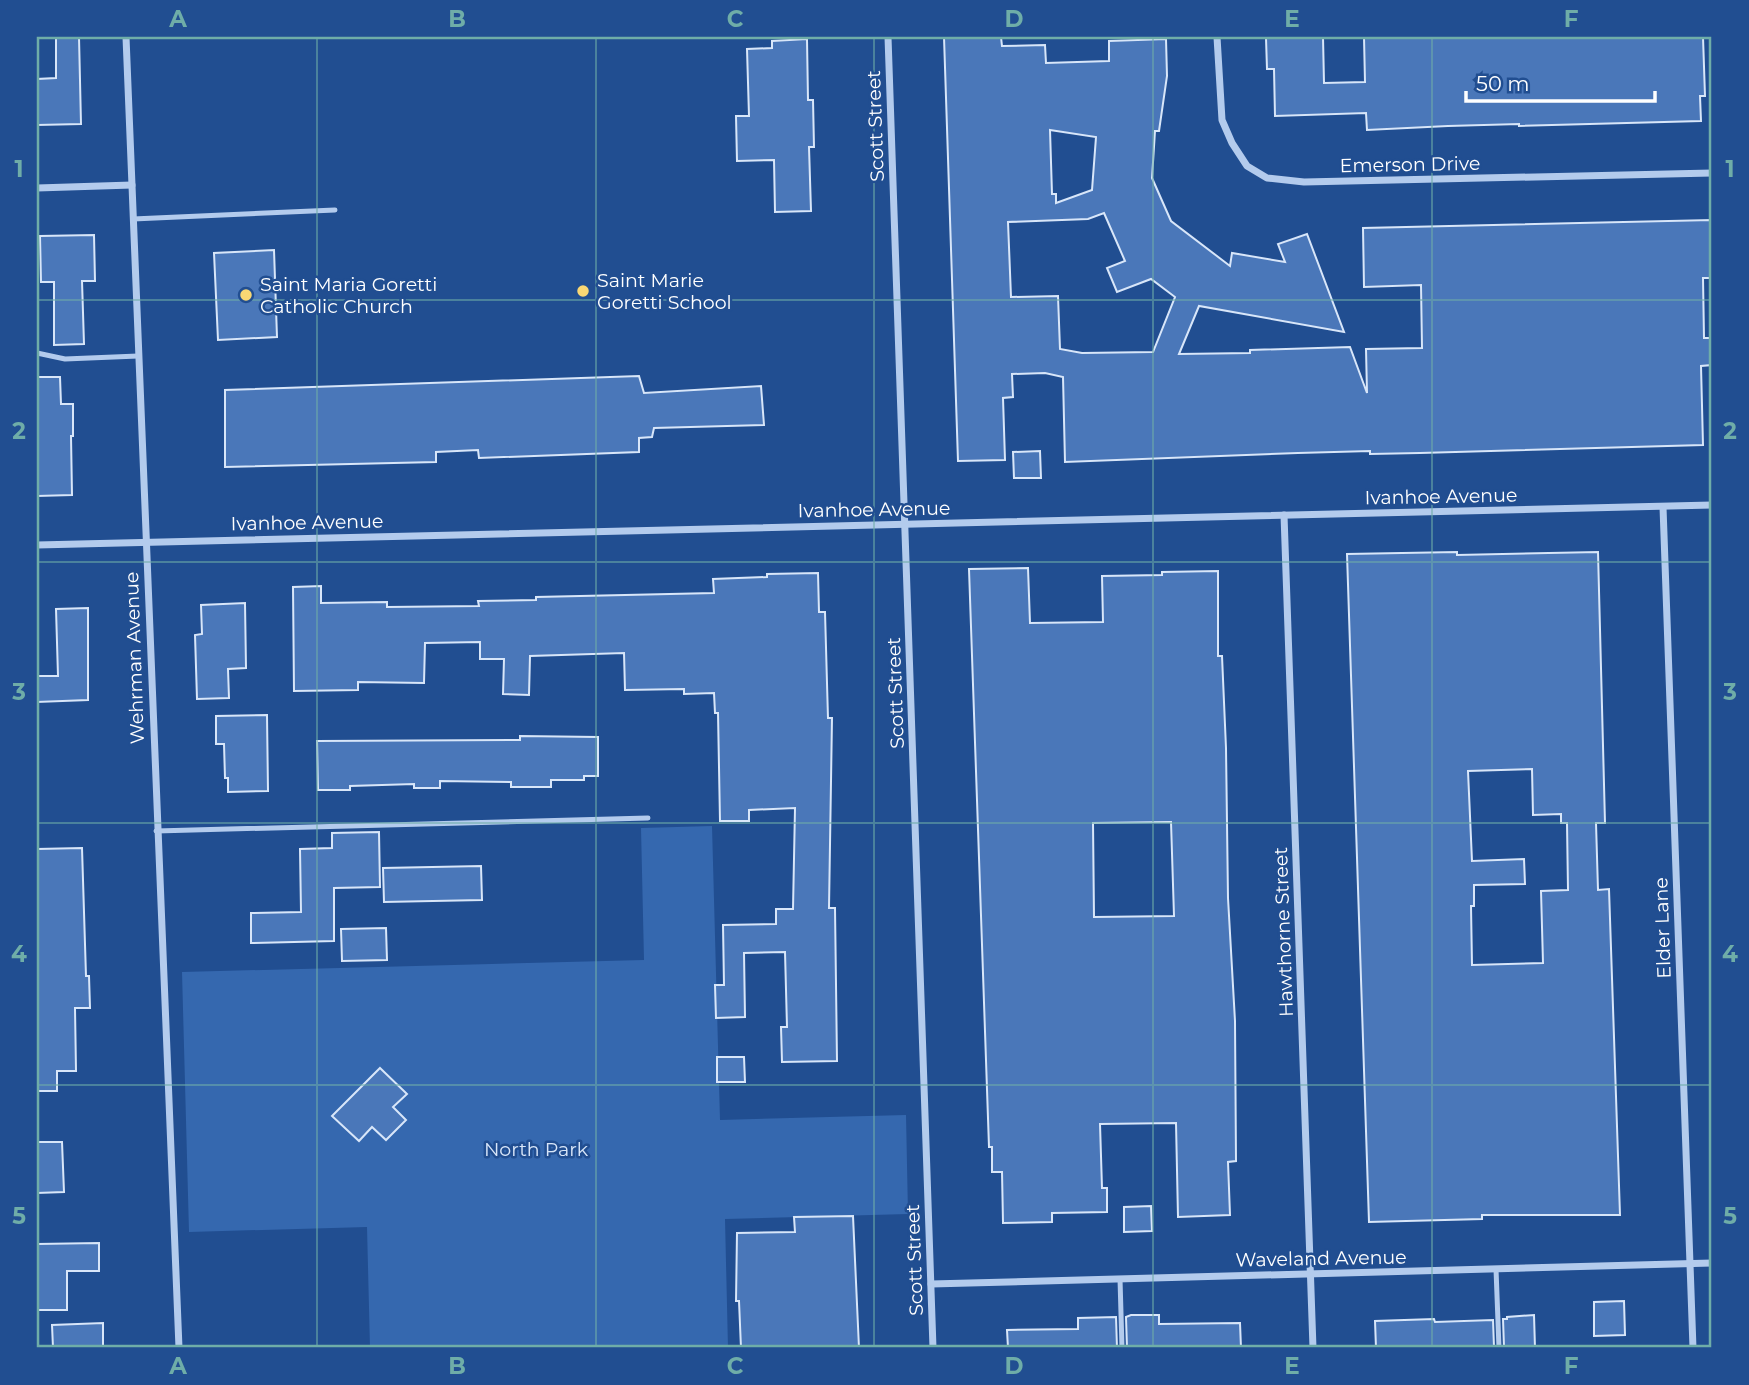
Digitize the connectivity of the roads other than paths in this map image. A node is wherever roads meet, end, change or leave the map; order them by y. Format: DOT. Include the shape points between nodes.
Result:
graph roads {
  1 [pos="125,37"];
  2 [pos="888,37"];
  3 [pos="1217,37"];
  4 [pos="1712,173"];
  5 [pos="132,186"];
  6 [pos="37,188"];
  7 [pos="335,210"];
  8 [pos="133,219"];
  9 [pos="37,354"];
  10 [pos="138,356"];
  11 [pos="1712,505"];
  12 [pos="1663,507"];
  13 [pos="1284,515"];
  14 [pos="905,524"];
  15 [pos="145,542"];
  16 [pos="37,545"];
  17 [pos="648,818"];
  18 [pos="156,831"];
  19 [pos="1689,1263"];
  20 [pos="1712,1263"];
  21 [pos="1496,1269"];
  22 [pos="1310,1274"];
  23 [pos="1120,1279"];
  24 [pos="931,1284"];
  25 [pos="179,1348"];
  26 [pos="933,1348"];
  27 [pos="1122,1348"];
  28 [pos="1313,1348"];
  29 [pos="1499,1348"];
  30 [pos="1693,1348"];
  1 -- 5 [label="street, Wehrman Avenue"];
  2 -- 14 [label="street, Scott Street"];
  3 -- 4 [label="street, Emerson Drive" via="1222,120 1247,166 1267,178 1304,182"];
  5 -- 6 [label="street"];
  5 -- 8 [label="street, Wehrman Avenue"];
  7 -- 8 [label="lane"];
  8 -- 10 [label="street, Wehrman Avenue"];
  9 -- 10 [label="lane" via="65,359"];
  10 -- 15 [label="street, Wehrman Avenue"];
  11 -- 12 [label="street, Ivanhoe Avenue"];
  12 -- 13 [label="street, Ivanhoe Avenue"];
  12 -- 19 [label="street, Elder Lane"];
  13 -- 14 [label="street, Ivanhoe Avenue"];
  13 -- 22 [label="street, Hawthorne Street"];
  14 -- 15 [label="street, Ivanhoe Avenue"];
  14 -- 24 [label="street, Scott Street"];
  15 -- 16 [label="street, Ivanhoe Avenue"];
  15 -- 18 [label="street, Wehrman Avenue"];
  17 -- 18 [label="lane"];
  18 -- 25 [label="street, Wehrman Avenue"];
  19 -- 20 [label="street, Waveland Avenue"];
  19 -- 21 [label="street, Waveland Avenue"];
  19 -- 30 [label="street, Elder Lane"];
  21 -- 22 [label="street, Waveland Avenue"];
  21 -- 29 [label="lane"];
  22 -- 23 [label="street, Waveland Avenue"];
  22 -- 28 [label="street, Hawthorne Street"];
  23 -- 24 [label="street, Waveland Avenue"];
  23 -- 27 [label="lane"];
  24 -- 26 [label="street, Scott Street"];
}
